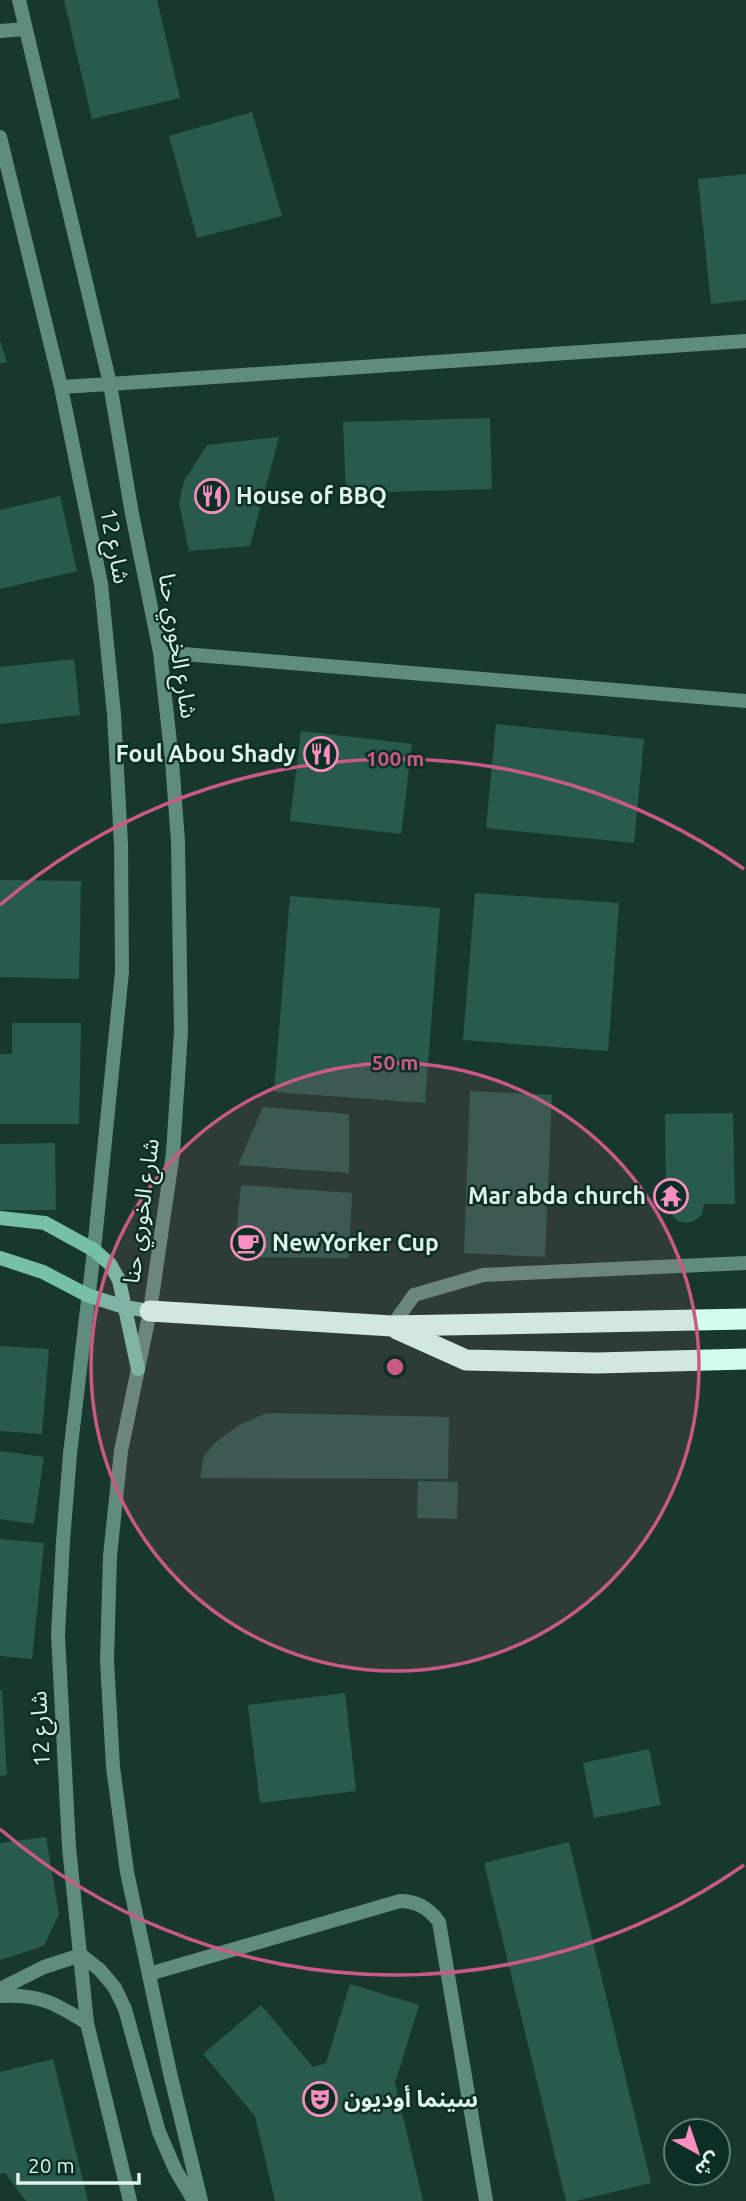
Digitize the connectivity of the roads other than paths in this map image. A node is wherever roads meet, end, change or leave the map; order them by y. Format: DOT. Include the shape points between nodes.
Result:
graph roads {
  1 [pos="19,0"];
  2 [pos="25,29"];
  3 [pos="0,31"];
  4 [pos="0,137"];
  5 [pos="3,164"];
  6 [pos="746,341"];
  7 [pos="110,384"];
  8 [pos="61,387"];
  9 [pos="160,652"];
  10 [pos="746,701"];
  11 [pos="0,1218"];
  12 [pos="94,1250"];
  13 [pos="0,1258"];
  14 [pos="746,1263"];
  15 [pos="87,1295"];
  16 [pos="124,1307"];
  17 [pos="150,1311"];
  18 [pos="746,1319"];
  19 [pos="402,1326"];
  20 [pos="746,1359"];
  21 [pos="138,1369"];
  22 [pos="81,1955"];
  23 [pos="149,1975"];
  24 [pos="0,1989"];
  25 [pos="0,1996"];
  26 [pos="87,2023"];
  27 [pos="131,2201"];
  28 [pos="194,2201"];
  29 [pos="201,2201"];
  30 [pos="486,2201"];
  1 -- 2 [label="street, شارع الخوري حنا"];
  2 -- 3 [label="street"];
  2 -- 7 [label="street, شارع الخوري حنا"];
  4 -- 5 [label="street, شارع 12"];
  5 -- 8 [label="street, شارع 12"];
  6 -- 7 [label="street"];
  7 -- 8 [label="street"];
  7 -- 9 [label="street, شارع الخوري حنا"];
  8 -- 12 [label="street, شارع 12" via="101,584 121,844 122,972"];
  9 -- 10 [label="street"];
  9 -- 17 [label="street, شارع الخوري حنا" via="178,841 181,1032 173,1153"];
  11 -- 12 [label="main road" via="45,1223"];
  12 -- 15 [label="street, شارع 12"];
  12 -- 16 [label="main road" via="119,1280"];
  13 -- 15 [label="main road" via="43,1272"];
  14 -- 19 [label="street" via="484,1275 414,1295"];
  15 -- 16 [label="main road"];
  15 -- 22 [label="street, شارع 12" via="58,1635 69,1847"];
  16 -- 17 [label="main road"];
  16 -- 21 [label="main road"];
  17 -- 19 [label="highway"];
  17 -- 21 [label="street"];
  18 -- 19 [label="highway"];
  19 -- 20 [label="highway" via="467,1360"];
  21 -- 23 [label="street" via="121,1451 111,1543 107,1661 113,1767 127,1872"];
  22 -- 24 [label="street"];
  22 -- 26 [label="street, شارع 12"];
  22 -- 28 [label="street" via="100,1970 120,1998 159,2132"];
  23 -- 29 [label="street"];
  23 -- 30 [label="street" via="400,1901 426,1908 439,1922"];
  25 -- 26 [label="street" via="22,1995 57,2004"];
  26 -- 27 [label="street, شارع 12"];
}
